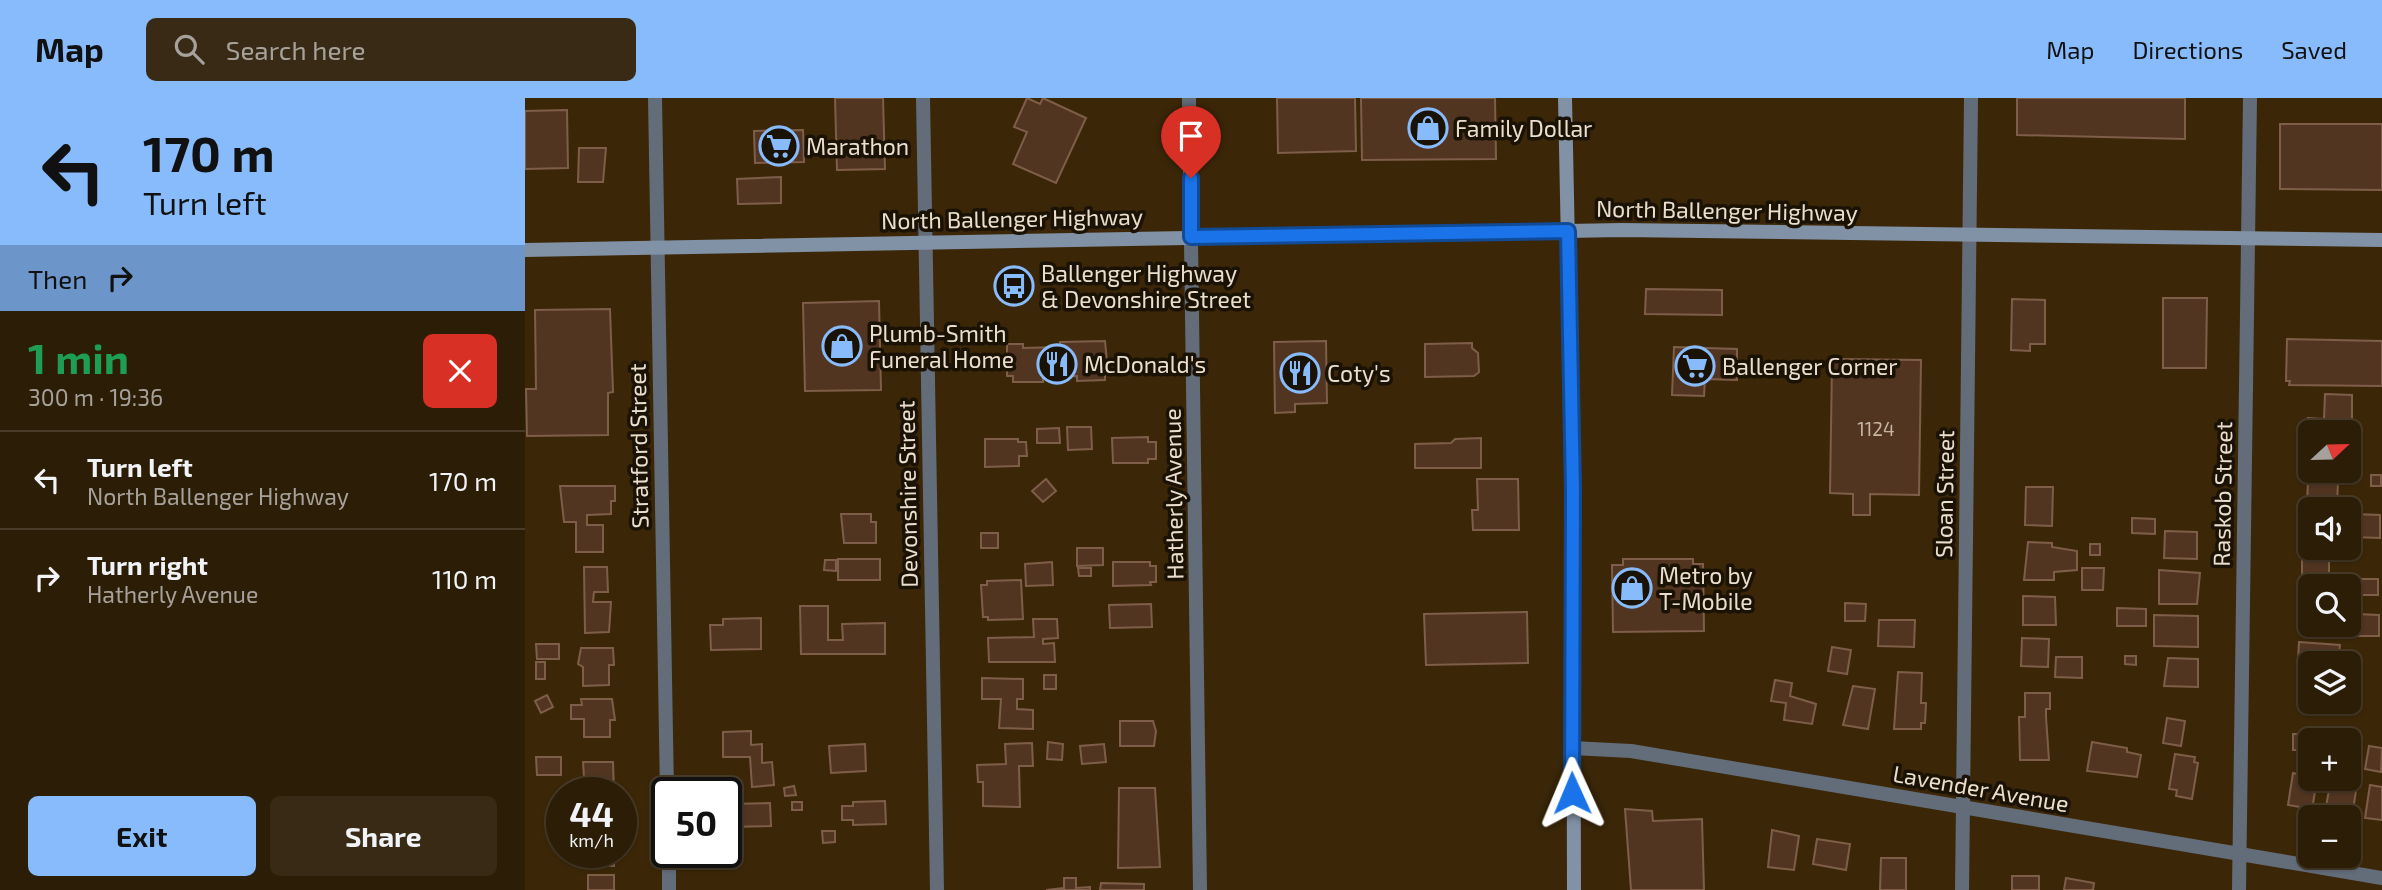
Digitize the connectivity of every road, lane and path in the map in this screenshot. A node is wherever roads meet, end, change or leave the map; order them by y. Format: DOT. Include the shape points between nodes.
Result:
graph roads {
  1 [pos="655,98"];
  2 [pos="923,98"];
  3 [pos="1189,98"];
  4 [pos="1565,98"];
  5 [pos="1971,98"];
  6 [pos="2250,98"];
  7 [pos="1568,231"];
  8 [pos="1969,235"];
  9 [pos="1191,237"];
  10 [pos="2248,238"];
  11 [pos="2382,240"];
  12 [pos="925,243"];
  13 [pos="657,248"];
  14 [pos="525,250"];
  15 [pos="1572,748"];
  16 [pos="667,777"];
  17 [pos="1963,808"];
  18 [pos="2239,855"];
  19 [pos="669,868"];
  20 [pos="2382,878"];
  21 [pos="669,890"];
  22 [pos="937,890"];
  23 [pos="1200,890"];
  24 [pos="1574,890"];
  25 [pos="1962,890"];
  26 [pos="2239,890"];
  1 -- 13 [label="street, Stratford Street"];
  2 -- 12 [label="street, Devonshire Street"];
  3 -- 9 [label="street, Hatherly Avenue"];
  4 -- 7 [label="main road"];
  5 -- 8 [label="street, Sloan Street"];
  6 -- 10 [label="street, Raskob Street"];
  7 -- 8 [label="main road, North Ballenger Highway"];
  7 -- 9 [label="main road, North Ballenger Highway"];
  7 -- 15 [label="main road"];
  8 -- 10 [label="main road, North Ballenger Highway"];
  8 -- 17 [label="street, Sloan Street"];
  9 -- 12 [label="main road, North Ballenger Highway"];
  9 -- 23 [label="street, Hatherly Avenue"];
  10 -- 11 [label="main road, North Ballenger Highway"];
  10 -- 18 [label="street, Raskob Street"];
  12 -- 13 [label="main road, North Ballenger Highway"];
  12 -- 22 [label="street, Devonshire Street"];
  13 -- 14 [label="main road, North Ballenger Highway"];
  13 -- 16 [label="street, Stratford Street"];
  15 -- 17 [label="street, Lavender Avenue" via="1631,751"];
  15 -- 24 [label="main road"];
  17 -- 18 [label="street, Lavender Avenue"];
  17 -- 25 [label="street, Sloan Street"];
  18 -- 20 [label="street, Lavender Avenue"];
  18 -- 26 [label="street, Raskob Street"];
  19 -- 21 [label="street"];
}
